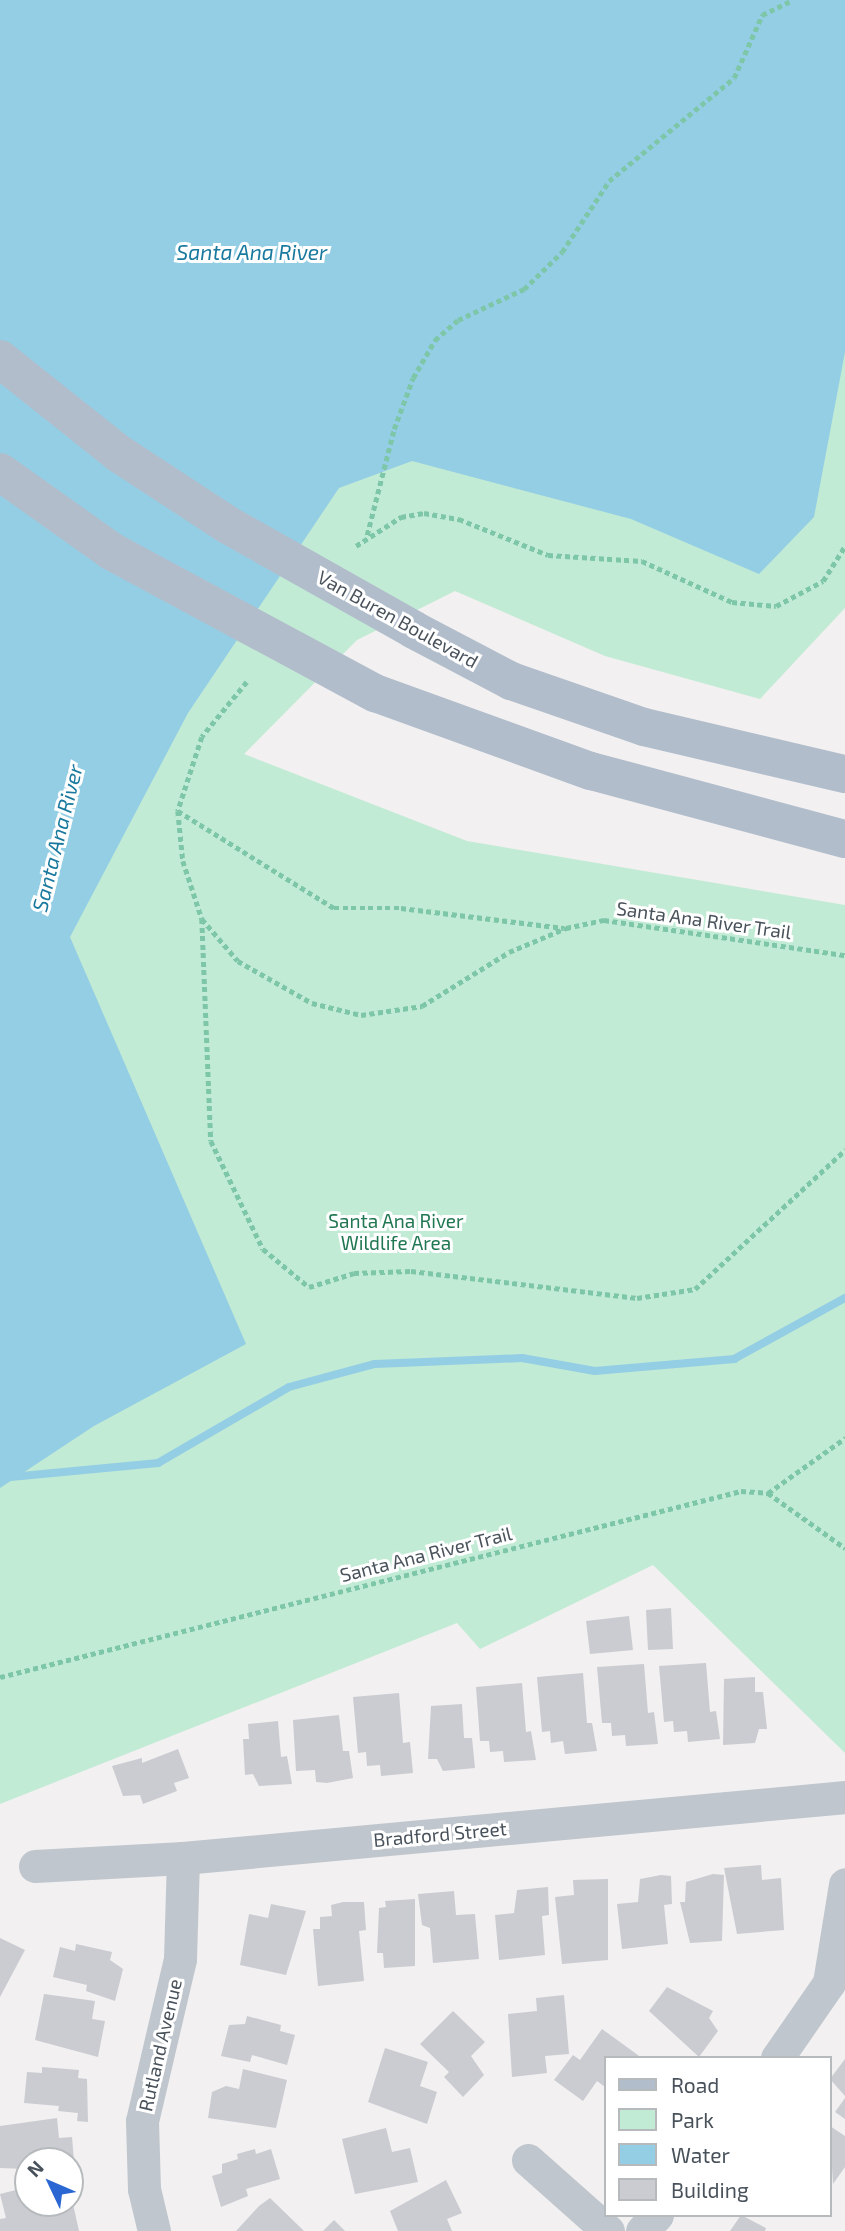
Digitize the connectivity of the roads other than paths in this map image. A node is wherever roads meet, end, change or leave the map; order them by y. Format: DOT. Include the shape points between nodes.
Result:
graph roads {
  1 [pos="0,359"];
  2 [pos="0,472"];
  3 [pos="845,774"];
  4 [pos="845,839"];
  5 [pos="845,1797"];
  6 [pos="183,1858"];
  7 [pos="35,1866"];
  8 [pos="845,1884"];
  9 [pos="778,2056"];
  10 [pos="528,2160"];
  11 [pos="655,2217"];
  12 [pos="154,2231"];
  13 [pos="608,2231"];
  14 [pos="642,2231"];
  1 -- 3 [label="main road, Van Buren Boulevard, bridge" via="118,453 229,525 511,681 644,727"];
  2 -- 4 [label="main road, bridge" via="111,551 375,693 590,771"];
  5 -- 6 [label="street, Bradford Street"];
  6 -- 7 [label="street, Bradford Street"];
  6 -- 12 [label="street, Rutland Avenue" via="180,1959 142,2122 144,2189"];
  8 -- 9 [label="street" via="829,1983"];
  10 -- 13 [label="street"];
  11 -- 14 [label="street"];
}
